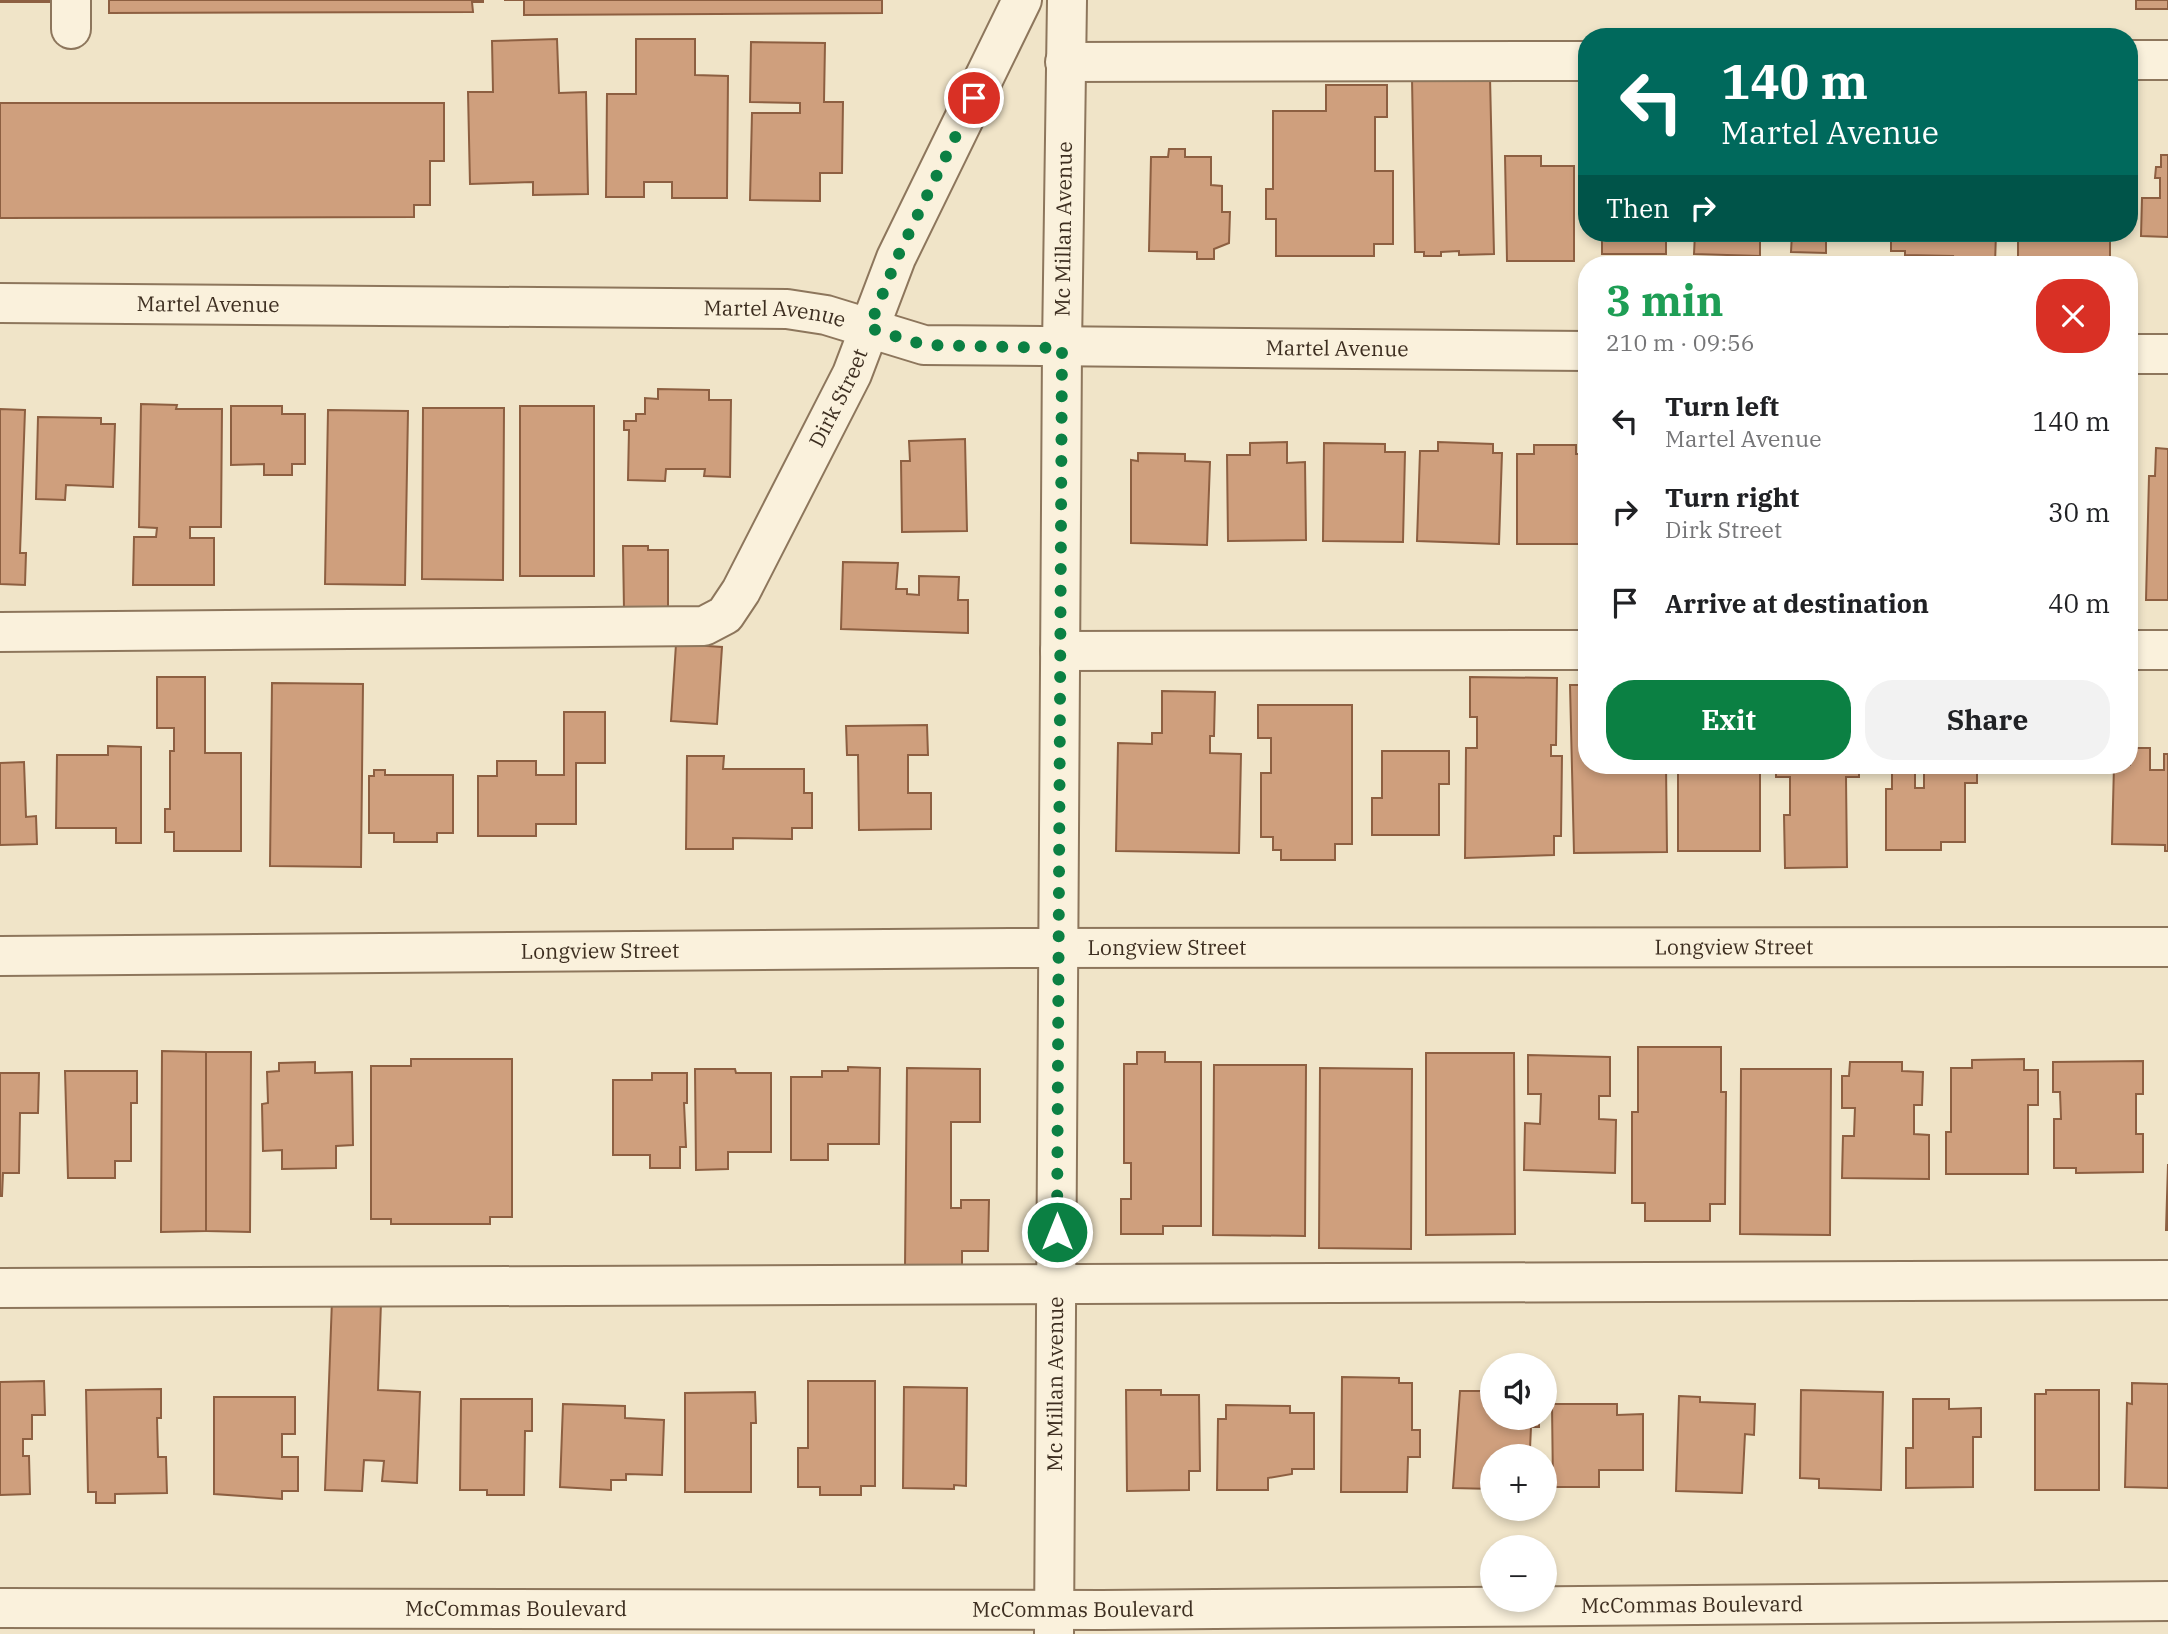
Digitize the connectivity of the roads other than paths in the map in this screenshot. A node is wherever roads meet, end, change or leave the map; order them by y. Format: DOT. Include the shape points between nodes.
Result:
graph roads {
  1 [pos="1015,15"];
  2 [pos="1066,30"];
  3 [pos="1578,60"];
  4 [pos="2138,60"];
  5 [pos="2168,60"];
  6 [pos="0,303"];
  7 [pos="869,328"];
  8 [pos="1062,348"];
  9 [pos="1578,351"];
  10 [pos="2138,354"];
  11 [pos="2168,354"];
  12 [pos="0,632"];
  13 [pos="1578,650"];
  14 [pos="2138,650"];
  15 [pos="2168,650"];
  16 [pos="1060,651"];
  17 [pos="2168,947"];
  18 [pos="1059,948"];
  19 [pos="0,956"];
  20 [pos="2168,1280"];
  21 [pos="1056,1286"];
  22 [pos="0,1288"];
  23 [pos="2168,1601"];
  24 [pos="0,1608"];
  25 [pos="1054,1622"];
  1 -- 2 [label="street"];
  1 -- 7 [label="street, Dirk Street" via="897,258"];
  2 -- 3 [label="street"];
  2 -- 8 [label="street, Mc Millan Avenue"];
  4 -- 5 [label="street"];
  6 -- 7 [label="street, Martel Avenue" via="788,309"];
  7 -- 8 [label="street, Martel Avenue" via="924,345"];
  7 -- 12 [label="street, Dirk Street" via="852,374 741,591 725,615 704,626"];
  8 -- 9 [label="street, Martel Avenue"];
  8 -- 16 [label="street, Mc Millan Avenue"];
  10 -- 11 [label="street"];
  13 -- 16 [label="street"];
  14 -- 15 [label="street"];
  16 -- 18 [label="street, Mc Millan Avenue"];
  17 -- 18 [label="street, Longview Street"];
  18 -- 19 [label="street, Longview Street"];
  18 -- 21 [label="street, Mc Millan Avenue"];
  20 -- 21 [label="street"];
  21 -- 22 [label="street"];
  21 -- 25 [label="street, Mc Millan Avenue"];
  23 -- 25 [label="street, McCommas Boulevard"];
  24 -- 25 [label="street, McCommas Boulevard"];
}
